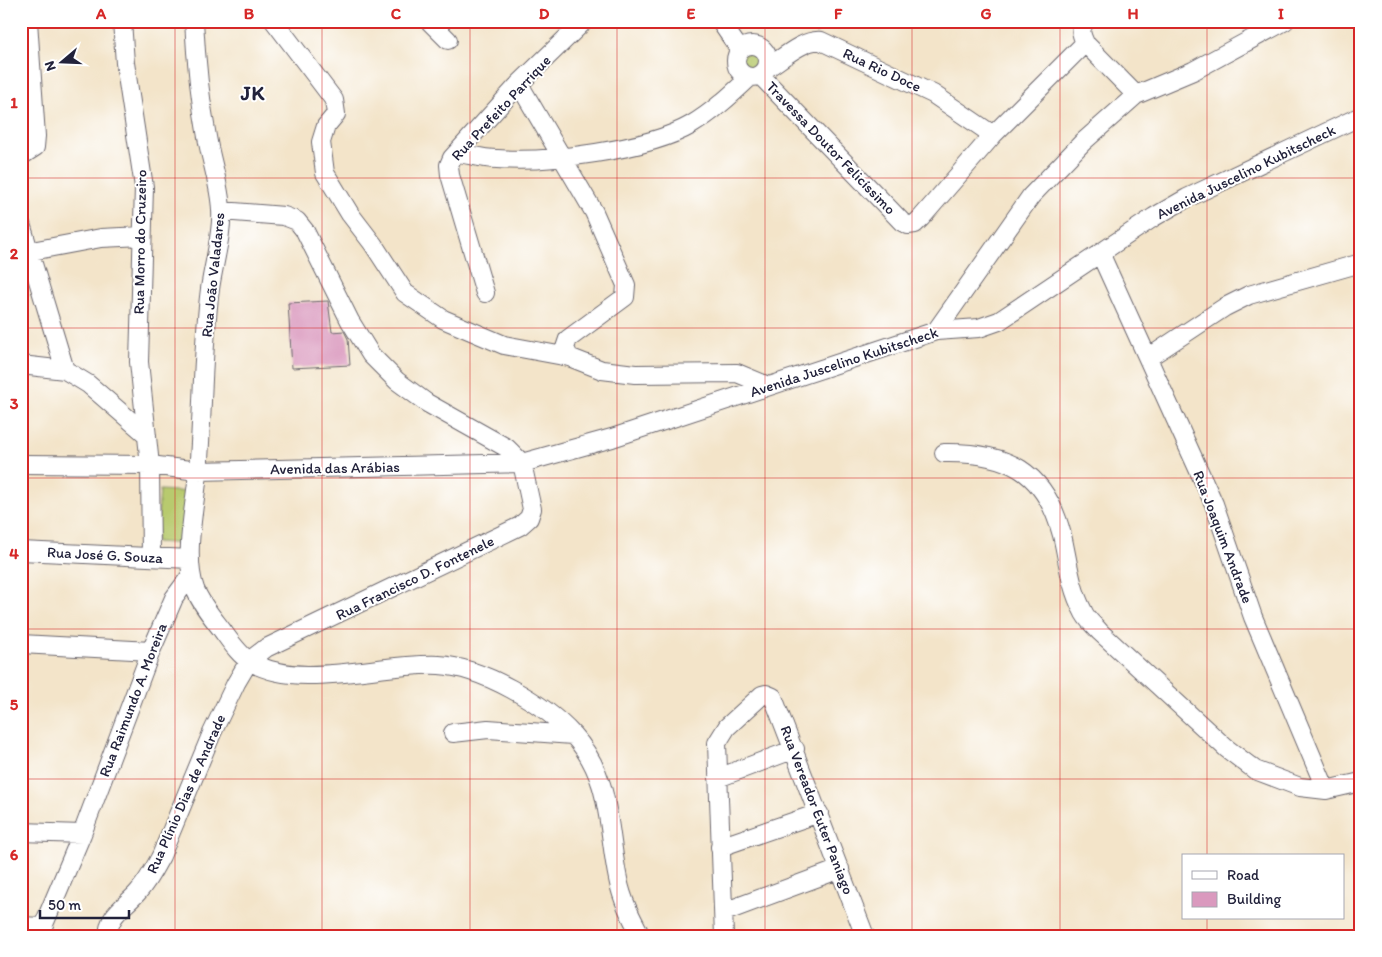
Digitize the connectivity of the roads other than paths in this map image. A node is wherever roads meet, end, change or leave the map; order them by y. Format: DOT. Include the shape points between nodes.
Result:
graph roads {
  1 [pos="28,21"];
  2 [pos="122,21"];
  3 [pos="194,21"];
  4 [pos="274,21"];
  5 [pos="429,21"];
  6 [pos="584,21"];
  7 [pos="720,21"];
  8 [pos="1086,21"];
  9 [pos="1285,21"];
  10 [pos="448,40"];
  11 [pos="1085,43"];
  12 [pos="740,50"];
  13 [pos="759,74"];
  14 [pos="519,84"];
  15 [pos="1136,95"];
  16 [pos="1361,116"];
  17 [pos="993,135"];
  18 [pos="459,153"];
  19 [pos="21,156"];
  20 [pos="561,157"];
  21 [pos="222,211"];
  22 [pos="21,224"];
  23 [pos="142,236"];
  24 [pos="25,252"];
  25 [pos="1100,253"];
  26 [pos="1361,263"];
  27 [pos="485,293"];
  28 [pos="936,330"];
  29 [pos="568,357"];
  30 [pos="1148,358"];
  31 [pos="21,365"];
  32 [pos="65,370"];
  33 [pos="768,386"];
  34 [pos="147,434"];
  35 [pos="944,453"];
  36 [pos="522,463"];
  37 [pos="21,464"];
  38 [pos="150,465"];
  39 [pos="198,471"];
  40 [pos="21,551"];
  41 [pos="151,557"];
  42 [pos="190,567"];
  43 [pos="21,644"];
  44 [pos="151,650"];
  45 [pos="249,661"];
  46 [pos="453,733"];
  47 [pos="573,735"];
  48 [pos="795,749"];
  49 [pos="718,778"];
  50 [pos="1361,782"];
  51 [pos="1326,790"];
  52 [pos="819,813"];
  53 [pos="21,832"];
  54 [pos="82,834"];
  55 [pos="720,847"];
  56 [pos="840,869"];
  57 [pos="724,912"];
  58 [pos="21,926"];
  59 [pos="111,928"];
  60 [pos="40,931"];
  61 [pos="862,935"];
  62 [pos="641,936"];
  63 [pos="724,936"];
  1 -- 19 [label="street" via="36,136 35,146"];
  2 -- 23 [label="street, Rua Morro do Cruzeiro" via="125,63 144,187"];
  3 -- 21 [label="street, Rua João Valadares" via="205,125"];
  4 -- 29 [label="street" via="334,100 336,114 326,126 321,142 325,173 405,293 443,318 504,345"];
  5 -- 10 [label="street"];
  6 -- 14 [label="street, Rua Prefeito Parrique"];
  7 -- 12 [label="street"];
  8 -- 11 [label="street" via="1081,32"];
  9 -- 15 [label="street" via="1193,71"];
  11 -- 15 [label="street"];
  11 -- 17 [label="street"];
  12 -- 13 [label="street" via="736,64 741,73"];
  12 -- 13 [label="street" via="749,45 763,49 768,58"];
  13 -- 17 [label="street, Rua Rio Doce" via="806,44 822,41 933,94"];
  13 -- 17 [label="street, Travessa Doutor Felicíssimo" via="908,225 915,224"];
  13 -- 20 [label="street, Rua Rio Doce" via="691,125 666,137 643,145"];
  14 -- 18 [label="street, Rua Prefeito Parrique"];
  14 -- 20 [label="street"];
  15 -- 28 [label="street" via="1083,142 1031,196"];
  16 -- 25 [label="street, Avenida Juscelino Kubitscheck" via="1187,198"];
  18 -- 20 [label="street, Rua Rio Doce" via="497,160"];
  18 -- 27 [label="street, Rua Prefeito Parrique" via="449,165 450,175"];
  20 -- 29 [label="street" via="594,212 626,284 625,297 568,339 565,348"];
  21 -- 36 [label="street" via="284,216 297,221 371,355 427,404 507,448"];
  21 -- 39 [label="street, Rua João Valadares" via="210,290"];
  22 -- 24 [label="street"];
  23 -- 24 [label="street" via="101,238"];
  23 -- 34 [label="street, Rua Morro do Cruzeiro" via="139,362"];
  24 -- 32 [label="street"];
  25 -- 28 [label="street, Avenida Juscelino Kubitscheck" via="999,321 980,328"];
  25 -- 30 [label="street, Rua Joaquim Andrade"];
  26 -- 30 [label="street" via="1249,295 1225,307"];
  28 -- 33 [label="street, Avenida Juscelino Kubitscheck"];
  29 -- 33 [label="street" via="602,370 635,374 737,374"];
  30 -- 51 [label="street, Rua Joaquim Andrade" via="1214,504 1253,617"];
  31 -- 32 [label="street"];
  32 -- 34 [label="street" via="88,384"];
  33 -- 36 [label="street, Avenida Juscelino Kubitscheck" via="612,438"];
  34 -- 38 [label="street, Rua Morro do Cruzeiro"];
  35 -- 51 [label="street" via="971,452 993,456 1019,468 1041,487 1053,508 1083,613 1100,632 1226,748 1255,770 1300,787"];
  36 -- 39 [label="street, Avenida das Arábias"];
  36 -- 45 [label="street, Rua Francisco D. Fontenele" via="532,509 529,518 520,526 266,648"];
  37 -- 38 [label="street, Avenida das Arábias"];
  38 -- 39 [label="street, Avenida das Arábias"];
  38 -- 41 [label="street, Rua Morro do Cruzeiro"];
  39 -- 42 [label="street"];
  40 -- 41 [label="street, Rua José G. Souza"];
  41 -- 42 [label="street, Rua José G. Souza"];
  42 -- 44 [label="street, Rua Raimundo A. Moreira"];
  42 -- 45 [label="street" via="198,594 212,617"];
  43 -- 44 [label="street"];
  44 -- 54 [label="street, Rua Raimundo A. Moreira"];
  45 -- 47 [label="street" via="282,674 303,676 442,665 479,675 529,700"];
  45 -- 59 [label="street, Rua Plínio Dias de Andrade" via="212,734 151,875"];
  46 -- 47 [label="street" via="488,729"];
  47 -- 62 [label="street" via="593,764 603,787 618,880 625,906"];
  48 -- 49 [label="street"];
  48 -- 49 [label="street, Rua Vereador Euter Paniago" via="773,697 762,695 727,727 718,743"];
  48 -- 52 [label="street, Rua Vereador Euter Paniago"];
  49 -- 55 [label="street"];
  50 -- 51 [label="street"];
  52 -- 55 [label="street"];
  52 -- 56 [label="street, Rua Vereador Euter Paniago"];
  53 -- 54 [label="street"];
  54 -- 60 [label="street, Rua Raimundo A. Moreira"];
  55 -- 57 [label="street"];
  56 -- 57 [label="street"];
  56 -- 61 [label="street, Rua Vereador Euter Paniago"];
  57 -- 63 [label="street"];
  58 -- 60 [label="street"];
}
